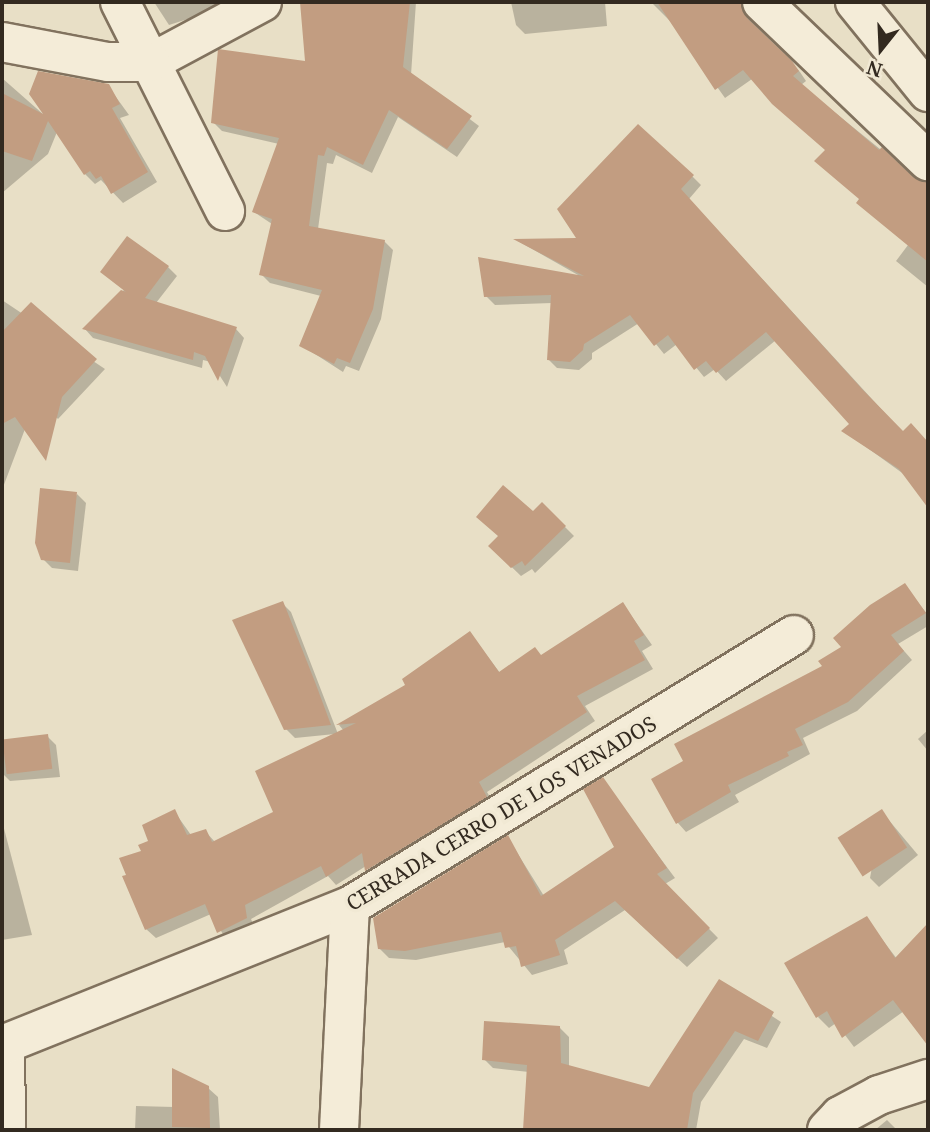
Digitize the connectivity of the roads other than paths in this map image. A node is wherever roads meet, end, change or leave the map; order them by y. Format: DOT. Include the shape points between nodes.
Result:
graph roads {
  1 [pos="120,2"];
  2 [pos="262,2"];
  3 [pos="762,2"];
  4 [pos="855,2"];
  5 [pos="2,42"];
  6 [pos="150,62"];
  7 [pos="928,92"];
  8 [pos="928,161"];
  9 [pos="225,211"];
  10 [pos="794,635"];
  11 [pos="350,906"];
  12 [pos="4,1045"];
  13 [pos="928,1079"];
  14 [pos="6,1130"];
  15 [pos="339,1130"];
  16 [pos="827,1130"];
  1 -- 6 [label="street"];
  2 -- 6 [label="street"];
  3 -- 8 [label="street"];
  4 -- 7 [label="street"];
  5 -- 6 [label="street" via="108,62"];
  6 -- 9 [label="street"];
  10 -- 11 [label="street, CERRADA CERRO DE LOS VENADOS"];
  11 -- 12 [label="street, CERRADA CERRO DE LOS VENADOS"];
  11 -- 15 [label="street"];
  12 -- 14 [label="street"];
  13 -- 16 [label="street" via="879,1095 840,1116"];
}
